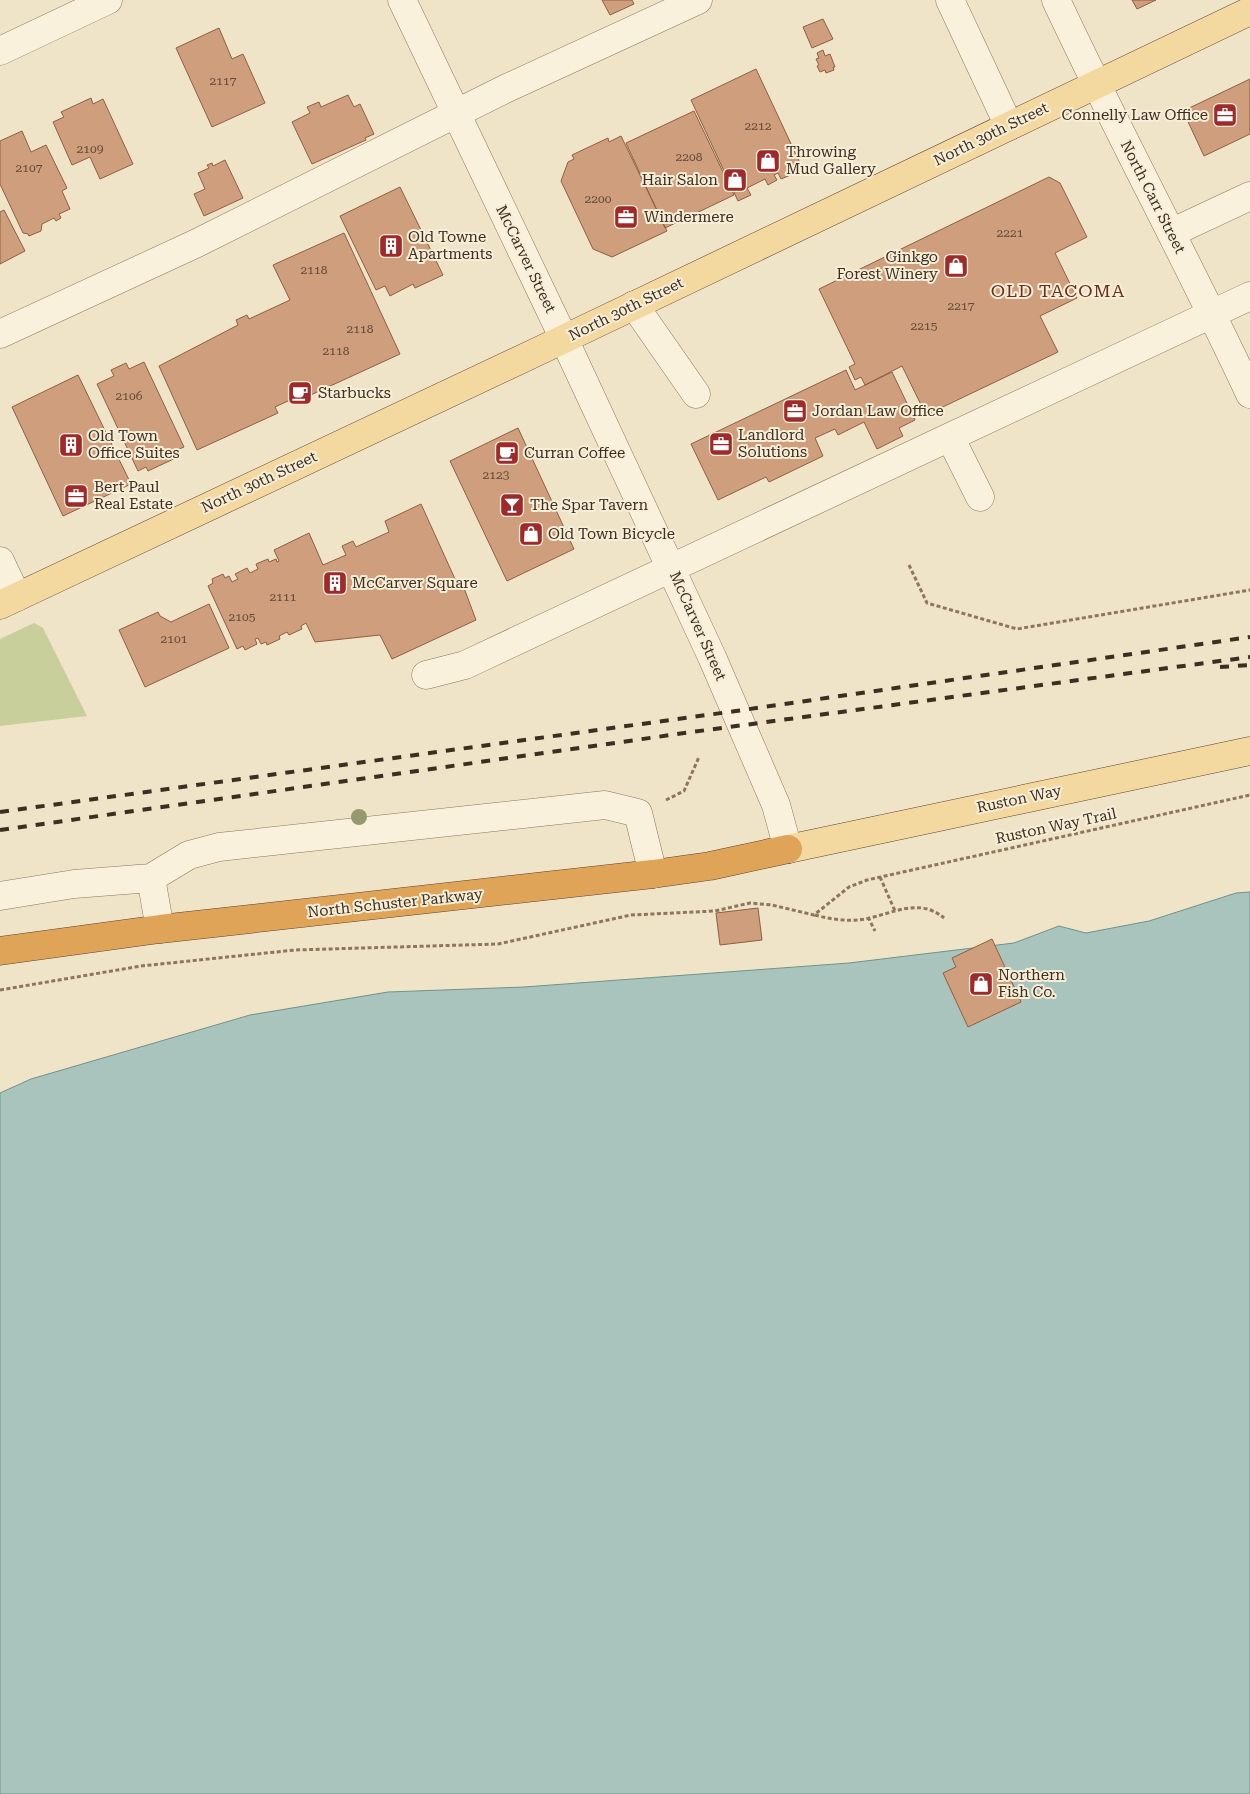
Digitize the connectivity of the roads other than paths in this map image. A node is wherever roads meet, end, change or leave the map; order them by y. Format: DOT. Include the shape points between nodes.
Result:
graph roads {
  1 [pos="108,0"];
  2 [pos="402,0"];
  3 [pos="698,0"];
  4 [pos="950,0"];
  5 [pos="1056,0"];
  6 [pos="1250,11"];
  7 [pos="0,51"];
  8 [pos="1096,84"];
  9 [pos="456,113"];
  10 [pos="1009,126"];
  11 [pos="1250,196"];
  12 [pos="1171,233"];
  13 [pos="1250,296"];
  14 [pos="634,305"];
  15 [pos="1212,313"];
  16 [pos="0,334"];
  17 [pos="564,339"];
  18 [pos="696,394"];
  19 [pos="1250,394"];
  20 [pos="950,437"];
  21 [pos="980,497"];
  22 [pos="0,561"];
  23 [pos="672,569"];
  24 [pos="8,601"];
  25 [pos="426,674"];
  26 [pos="1250,751"];
  27 [pos="788,849"];
  28 [pos="653,874"];
  29 [pos="151,878"];
  30 [pos="0,896"];
  31 [pos="160,930"];
  32 [pos="0,951"];
  1 -- 7 [label="street"];
  2 -- 9 [label="street, McCarver Street"];
  3 -- 9 [label="street"];
  4 -- 10 [label="street"];
  5 -- 8 [label="street, North Carr Street"];
  6 -- 8 [label="main road, North 30th Street"];
  8 -- 10 [label="main road, North 30th Street"];
  8 -- 12 [label="street, North Carr Street"];
  9 -- 16 [label="street" via="197,243"];
  9 -- 17 [label="street, McCarver Street"];
  10 -- 14 [label="main road, North 30th Street"];
  11 -- 12 [label="street"];
  12 -- 15 [label="street, North Carr Street"];
  13 -- 15 [label="street"];
  14 -- 17 [label="main road, North 30th Street"];
  14 -- 18 [label="street"];
  15 -- 19 [label="street, North Carr Street"];
  15 -- 20 [label="street"];
  17 -- 23 [label="street, McCarver Street"];
  17 -- 24 [label="main road, North 30th Street"];
  20 -- 21 [label="street"];
  20 -- 23 [label="street"];
  22 -- 24 [label="street"];
  23 -- 25 [label="street" via="465,665"];
  23 -- 27 [label="street, McCarver Street" via="776,805"];
  26 -- 27 [label="main road, Ruston Way"];
  27 -- 28 [label="highway, North Schuster Parkway" via="710,866"];
  28 -- 29 [label="street" via="638,813 605,805 218,847 189,855"];
  28 -- 31 [label="highway, North Schuster Parkway"];
  29 -- 30 [label="street" via="74,884"];
  29 -- 31 [label="street"];
  31 -- 32 [label="highway, North Schuster Parkway"];
}
